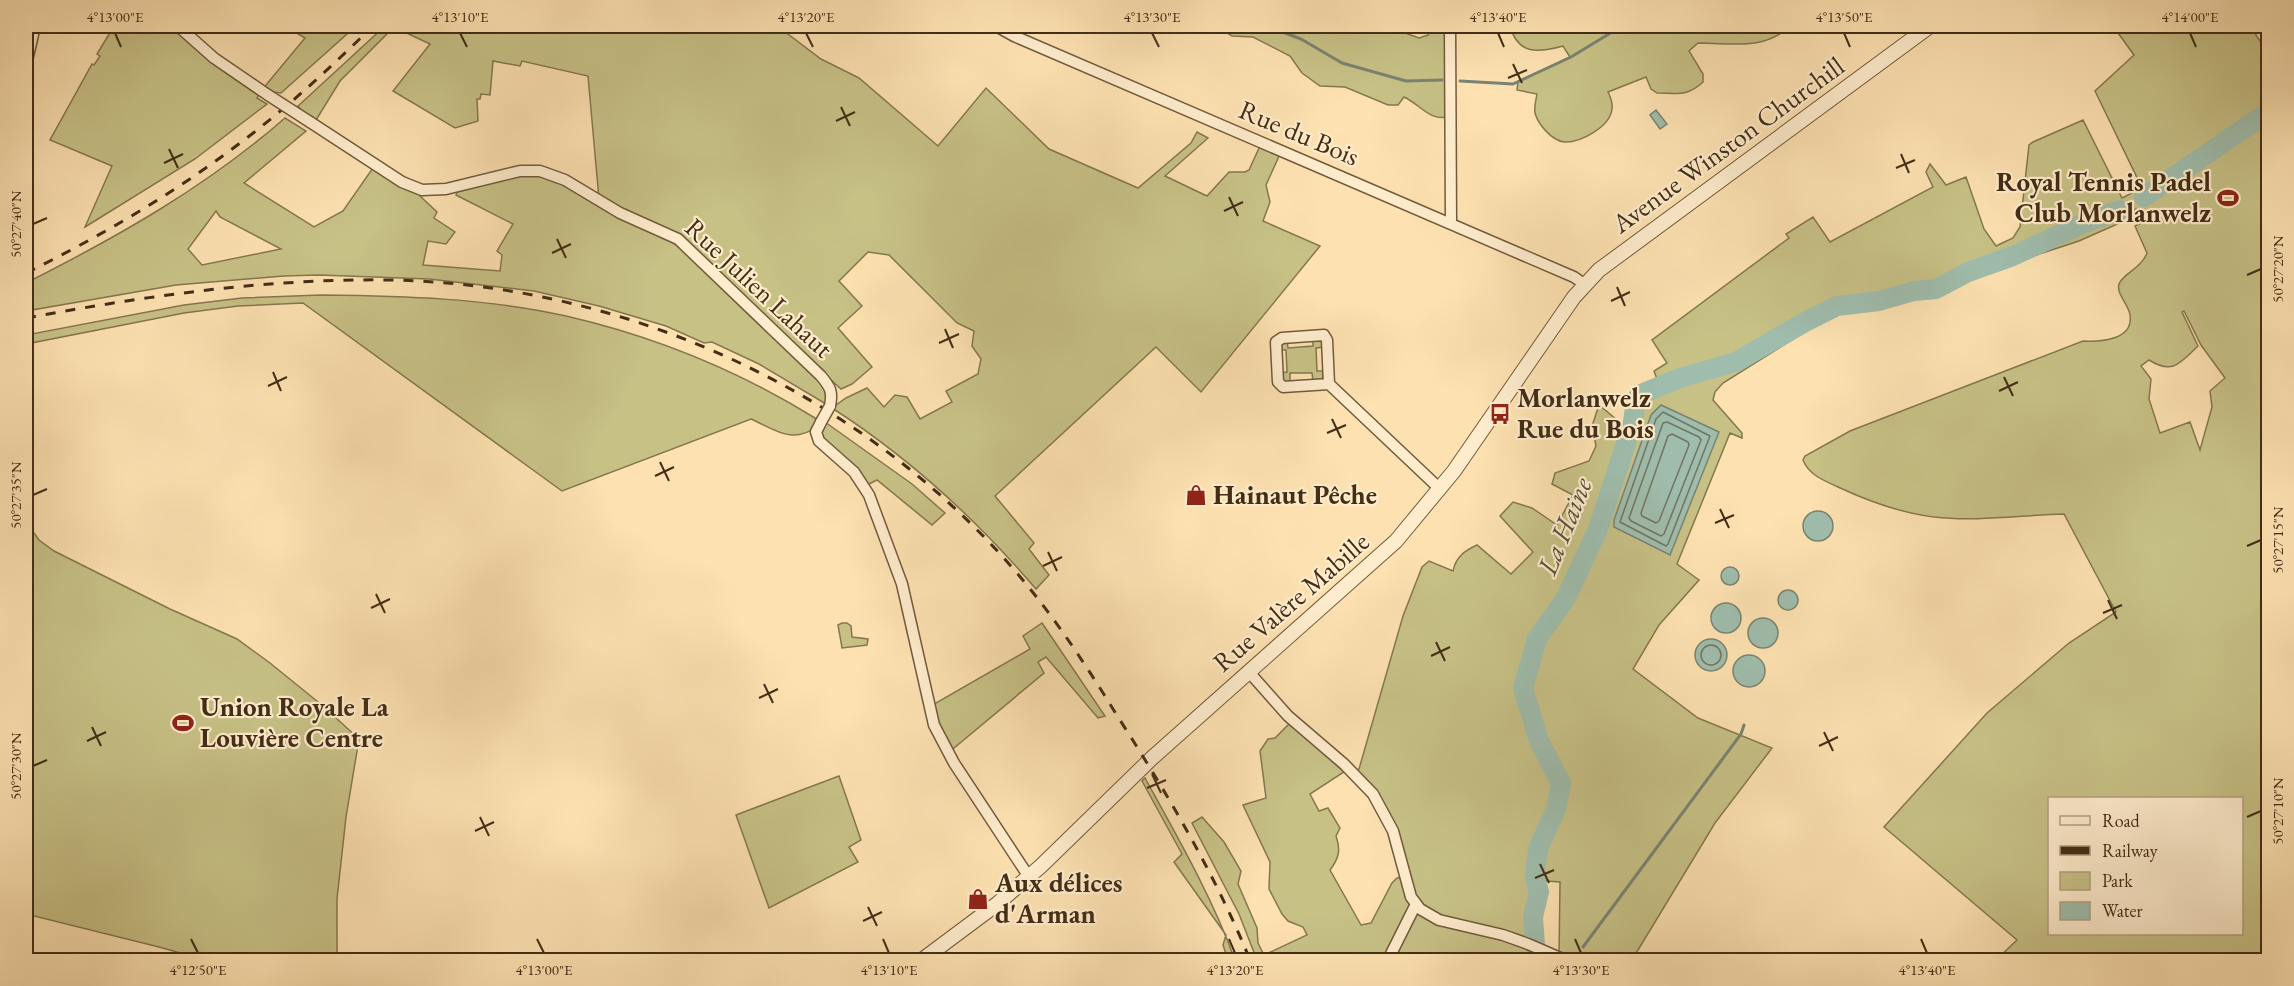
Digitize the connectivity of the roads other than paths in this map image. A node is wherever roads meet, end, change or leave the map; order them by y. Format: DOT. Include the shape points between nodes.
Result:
graph roads {
  1 [pos="35,26"];
  2 [pos="178,26"];
  3 [pos="996,26"];
  4 [pos="1450,26"];
  5 [pos="1930,26"];
  6 [pos="26,65"];
  7 [pos="1451,223"];
  8 [pos="1584,284"];
  9 [pos="1329,384"];
  10 [pos="1440,489"];
  11 [pos="1249,672"];
  12 [pos="1029,877"];
  13 [pos="1416,904"];
  14 [pos="922,960"];
  15 [pos="1388,960"];
  16 [pos="1565,960"];
  1 -- 6 [label="street"];
  2 -- 12 [label="street, Rue Julien Lahaut, bridge" via="214,58 402,182 422,190 446,189 520,171 540,171 672,235 821,376 832,394 816,432 819,441 854,472 869,495 902,584 930,712 940,738"];
  3 -- 7 [label="street, Rue du Bois"];
  4 -- 7 [label="street"];
  5 -- 8 [label="street, Avenue Winston Churchill"];
  7 -- 8 [label="street, Rue du Bois"];
  8 -- 10 [label="street, Rue Valère Mabille"];
  9 -- 9 [label="street" via="1283,387 1278,382 1276,342 1282,338 1324,335"];
  9 -- 10 [label="street"];
  10 -- 11 [label="street, Rue Valère Mabille" via="1391,546"];
  11 -- 12 [label="street, Rue Valère Mabille"];
  11 -- 13 [label="street" via="1288,716 1373,794 1393,831"];
  12 -- 14 [label="street, Rue Valère Mabille"];
  13 -- 15 [label="street"];
  13 -- 16 [label="street" via="1439,920 1503,936"];
}
